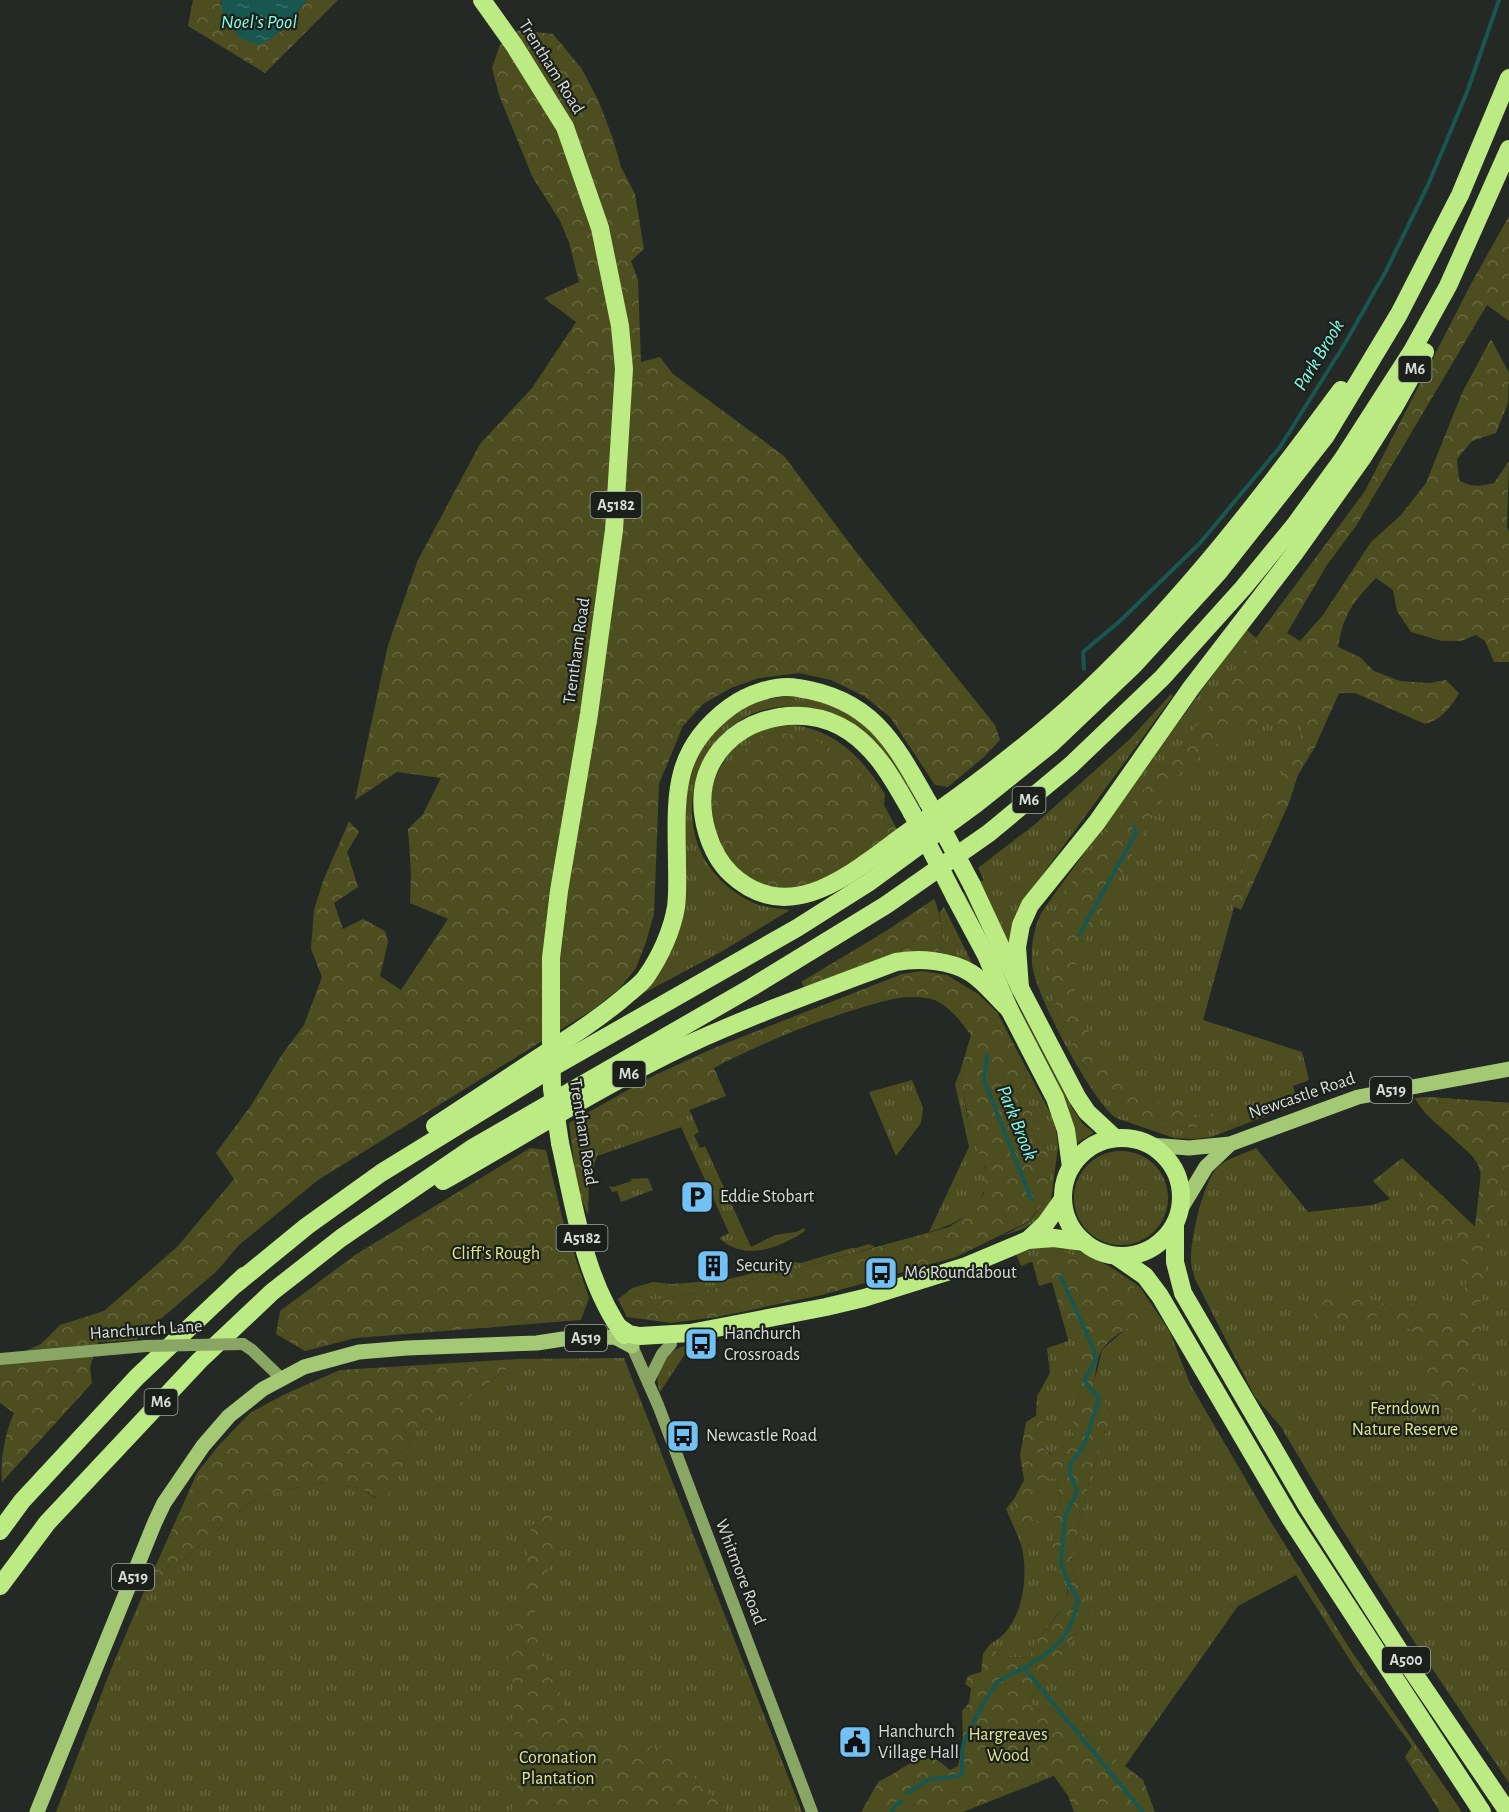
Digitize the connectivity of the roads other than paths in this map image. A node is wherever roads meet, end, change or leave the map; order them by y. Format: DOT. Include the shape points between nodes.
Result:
graph roads {
  1 [pos="482,0"];
  2 [pos="1509,78"];
  3 [pos="1509,149"];
  4 [pos="1509,168"];
  5 [pos="1399,314"];
  6 [pos="1020,988"];
  7 [pos="1009,1009"];
  8 [pos="1502,1070"];
  9 [pos="1115,1138"];
  10 [pos="1230,1144"];
  11 [pos="1150,1145"];
  12 [pos="1071,1167"];
  13 [pos="1063,1199"];
  14 [pos="1177,1217"];
  15 [pos="341,1238"];
  16 [pos="1028,1240"];
  17 [pos="1084,1242"];
  18 [pos="1116,1256"];
  19 [pos="236,1284"];
  20 [pos="618,1327"];
  21 [pos="709,1328"];
  22 [pos="537,1343"];
  23 [pos="671,1344"];
  24 [pos="632,1346"];
  25 [pos="0,1359"];
  26 [pos="281,1378"];
  27 [pos="648,1382"];
  28 [pos="0,1531"];
  29 [pos="0,1586"];
  30 [pos="37,1812"];
  31 [pos="812,1812"];
  32 [pos="1482,1812"];
  33 [pos="1508,1812"];
  1 -- 20 [label="highway, Trentham Road / A5182, bridge" via="565,127 600,228 620,326 624,369 614,530 551,958 552,1089 560,1143 589,1266"];
  2 -- 5 [label="highway, M6" via="1460,195"];
  3 -- 15 [label="highway, M6" via="1448,286 1412,351 1342,460 1243,588 1162,678 1071,765 989,833 886,905 474,1147"];
  4 -- 6 [label="highway, M6" via="1459,287 1363,457 1097,822 1030,905 1017,947"];
  5 -- 7 [label="highway, M6, bridge" via="1264,494 1165,612 1122,656 1013,755 970,789 845,876 824,888 791,898 749,888 723,866 705,825 704,787 715,756 751,725 788,714 837,724 867,746 893,779 912,813 955,897 986,955"];
  5 -- 19 [label="highway, M6" via="1325,438 1218,573 1134,665 1051,744 868,883 381,1173"];
  6 -- 9 [label="highway, M6" via="1077,1097"];
  6 -- 19 [label="highway, M6, bridge" via="972,885 887,735 847,702 822,691 792,687 765,691 739,701 718,716 699,735 685,760 678,787 676,907 658,957 644,980 607,1012 342,1187 289,1230"];
  7 -- 12 [label="highway, M6" via="1061,1113"];
  7 -- 15 [label="highway, M6" via="972,974 956,966 918,960 896,962 748,1018 677,1050"];
  8 -- 10 [label="main road, Newcastle Road / A519" via="1358,1097"];
  9 -- 11 [label="highway"];
  9 -- 12 [label="highway" via="1085,1150"];
  10 -- 11 [label="main road, Newcastle Road / A519" via="1189,1148"];
  10 -- 14 [label="main road, Newcastle Road / A519" via="1206,1167"];
  11 -- 14 [label="highway" via="1173,1167 1180,1188"];
  12 -- 13 [label="highway"];
  13 -- 16 [label="highway, A519"];
  13 -- 17 [label="highway" via="1069,1223"];
  14 -- 18 [label="highway" via="1168,1234 1150,1249"];
  14 -- 33 [label="highway, A500" via="1174,1262 1184,1293 1307,1506"];
  15 -- 29 [label="highway, M6" via="272,1292 199,1361 47,1523"];
  16 -- 17 [label="highway, A519"];
  16 -- 21 [label="highway, A519" via="966,1266 864,1298"];
  17 -- 18 [label="highway"];
  18 -- 32 [label="highway, A500" via="1144,1276 1160,1296 1290,1518"];
  19 -- 28 [label="highway, M6" via="137,1377 22,1501"];
  20 -- 21 [label="highway, A519"];
  20 -- 22 [label="main road, A519" via="560,1330"];
  20 -- 24 [label="highway, A5182"];
  21 -- 23 [label="highway, A519" via="692,1341"];
  22 -- 24 [label="main road, A519" via="615,1337"];
  22 -- 26 [label="main road, A519" via="359,1352 304,1367"];
  23 -- 24 [label="highway, A519"];
  23 -- 27 [label="main road"];
  24 -- 27 [label="main road, Whitmore Road"];
  25 -- 26 [label="main road, Hanchurch Lane, bridge" via="146,1346 243,1344"];
  26 -- 30 [label="main road, A519" via="229,1416 164,1503"];
  27 -- 31 [label="main road, Whitmore Road"];
}
